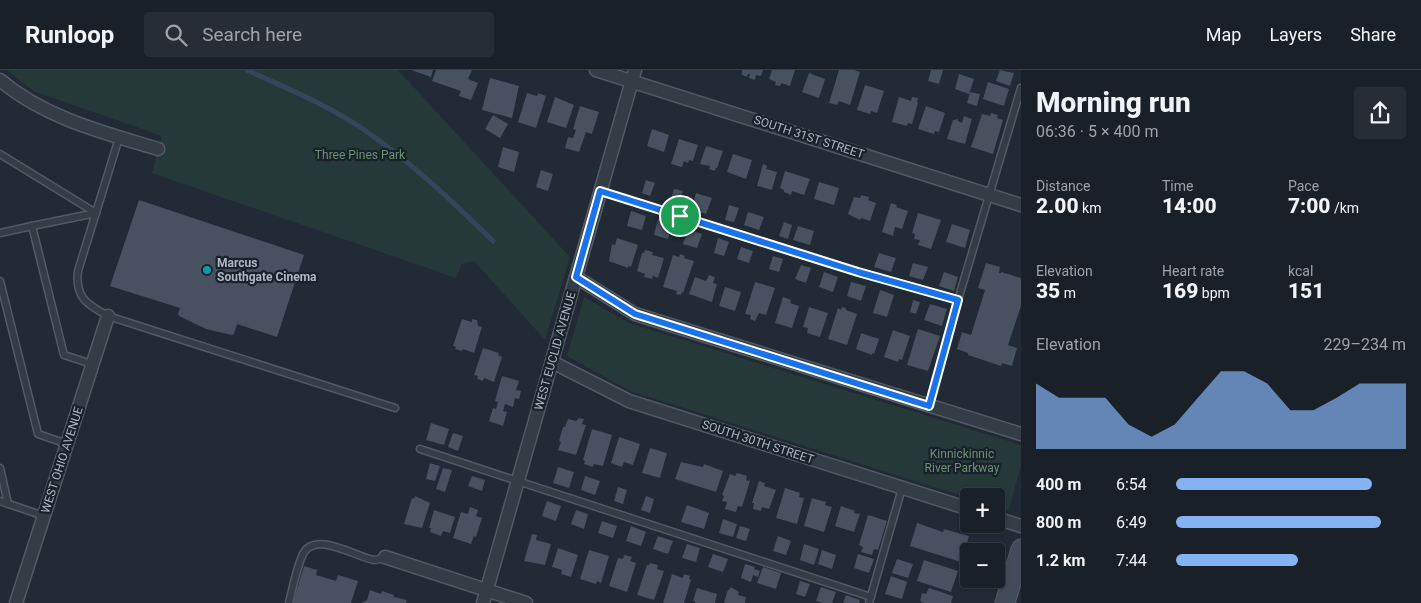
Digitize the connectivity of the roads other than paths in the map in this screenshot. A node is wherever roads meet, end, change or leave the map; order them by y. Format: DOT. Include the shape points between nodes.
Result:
graph roads {
  1 [pos="596,70"];
  2 [pos="633,76"];
  3 [pos="0,80"];
  4 [pos="1021,88"];
  5 [pos="119,138"];
  6 [pos="158,149"];
  7 [pos="0,154"];
  8 [pos="600,191"];
  9 [pos="990,195"];
  10 [pos="1021,204"];
  11 [pos="96,213"];
  12 [pos="32,226"];
  13 [pos="0,233"];
  14 [pos="576,277"];
  15 [pos="0,281"];
  16 [pos="958,300"];
  17 [pos="108,316"];
  18 [pos="552,362"];
  19 [pos="92,364"];
  20 [pos="929,406"];
  21 [pos="395,408"];
  22 [pos="1021,434"];
  23 [pos="67,444"];
  24 [pos="420,449"];
  25 [pos="0,468"];
  26 [pos="518,481"];
  27 [pos="902,488"];
  28 [pos="0,501"];
  29 [pos="8,504"];
  30 [pos="960,507"];
  31 [pos="44,516"];
  32 [pos="1005,521"];
  33 [pos="1021,526"];
  34 [pos="1021,549"];
  35 [pos="385,557"];
  36 [pos="485,597"];
  37 [pos="870,600"];
  38 [pos="16,603"];
  39 [pos="289,603"];
  40 [pos="526,603"];
  41 [pos="1006,603"];
  1 -- 2 [label="street, SOUTH 31ST STREET"];
  2 -- 8 [label="street, WEST EUCLID AVENUE"];
  2 -- 9 [label="street, SOUTH 31ST STREET"];
  3 -- 5 [label="street" via="47,112"];
  4 -- 9 [label="lane"];
  5 -- 6 [label="street"];
  5 -- 11 [label="lane"];
  7 -- 11 [label="lane"];
  8 -- 14 [label="street, WEST EUCLID AVENUE"];
  8 -- 16 [label="lane"];
  9 -- 10 [label="street, SOUTH 31ST STREET"];
  9 -- 16 [label="lane"];
  11 -- 12 [label="lane"];
  11 -- 17 [label="lane" via="78,271 77,285 91,307"];
  12 -- 13 [label="lane"];
  12 -- 19 [label="lane" via="64,355"];
  14 -- 18 [label="street, WEST EUCLID AVENUE"];
  14 -- 20 [label="street" via="635,314"];
  15 -- 23 [label="lane" via="38,434"];
  16 -- 20 [label="lane"];
  17 -- 19 [label="street, WEST OHIO AVENUE"];
  17 -- 21 [label="lane"];
  18 -- 26 [label="street, WEST EUCLID AVENUE"];
  18 -- 27 [label="street, SOUTH 30TH STREET" via="629,401"];
  19 -- 23 [label="street, WEST OHIO AVENUE"];
  20 -- 22 [label="street"];
  23 -- 31 [label="street, WEST OHIO AVENUE"];
  24 -- 26 [label="lane"];
  25 -- 29 [label="lane"];
  26 -- 36 [label="street, WEST EUCLID AVENUE"];
  26 -- 37 [label="lane"];
  27 -- 30 [label="street, SOUTH 30TH STREET"];
  27 -- 37 [label="lane"];
  28 -- 29 [label="lane"];
  29 -- 31 [label="lane"];
  31 -- 38 [label="street, WEST OHIO AVENUE"];
  32 -- 33 [label="street"];
  34 -- 41 [label="main road"];
  35 -- 36 [label="street"];
  35 -- 39 [label="lane" via="376,560 337,547 315,544 303,553"];
  36 -- 40 [label="street"];
}
